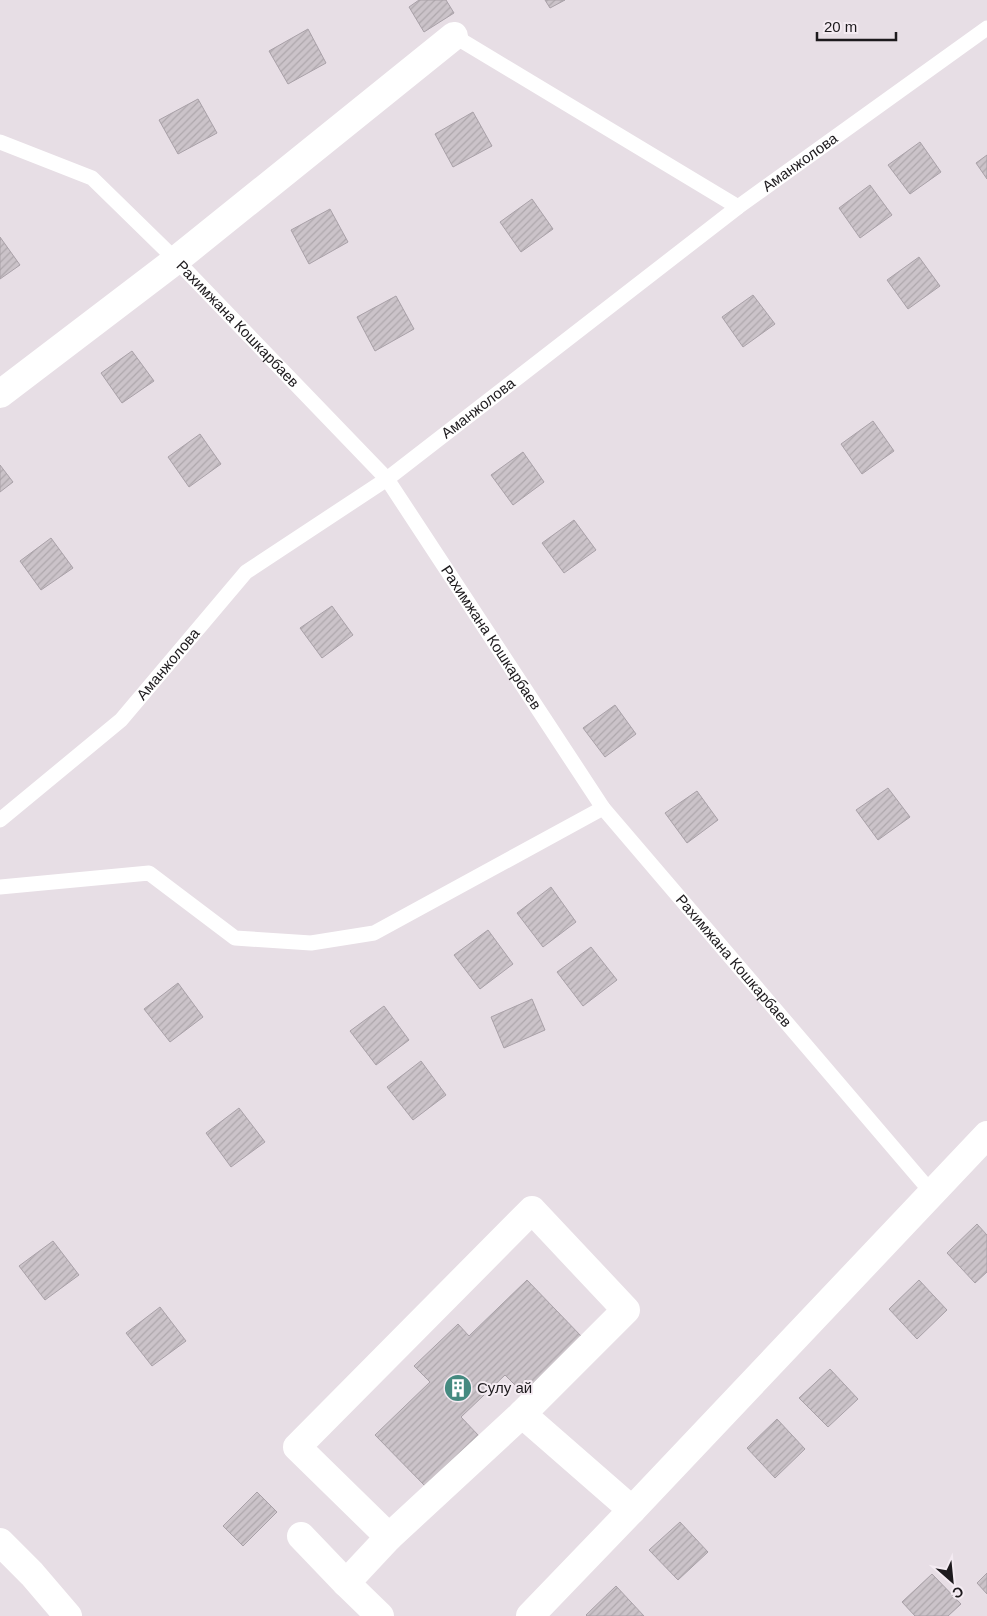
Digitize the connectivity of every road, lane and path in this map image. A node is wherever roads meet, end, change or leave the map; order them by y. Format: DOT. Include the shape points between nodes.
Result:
graph roads {
  1 [pos="987,28"];
  2 [pos="454,36"];
  3 [pos="0,142"];
  4 [pos="738,207"];
  5 [pos="176,260"];
  6 [pos="0,394"];
  7 [pos="387,479"];
  8 [pos="603,808"];
  9 [pos="0,820"];
  10 [pos="0,887"];
  11 [pos="987,1135"];
  12 [pos="932,1193"];
  13 [pos="522,1414"];
  14 [pos="632,1510"];
  15 [pos="301,1536"];
  16 [pos="390,1537"];
  17 [pos="0,1542"];
  18 [pos="346,1583"];
  19 [pos="68,1616"];
  20 [pos="380,1616"];
  21 [pos="530,1616"];
  1 -- 4 [label="lane, Аманжолова"];
  2 -- 4 [label="lane"];
  2 -- 5 [label="street"];
  3 -- 5 [label="lane, Рахимжана Кошкарбаев" via="92,178"];
  4 -- 7 [label="lane, Аманжолова"];
  5 -- 6 [label="street"];
  5 -- 7 [label="lane, Рахимжана Кошкарбаев"];
  7 -- 8 [label="lane, Рахимжана Кошкарбаев"];
  7 -- 9 [label="lane, Аманжолова" via="246,572 121,720"];
  8 -- 10 [label="lane" via="374,933 311,943 235,938 149,873"];
  8 -- 12 [label="lane, Рахимжана Кошкарбаев"];
  11 -- 12 [label="street"];
  12 -- 14 [label="street"];
  13 -- 14 [label="street"];
  13 -- 16 [label="street"];
  13 -- 16 [label="street" via="626,1310 532,1210 297,1447"];
  14 -- 21 [label="street"];
  15 -- 18 [label="street"];
  16 -- 18 [label="street"];
  17 -- 19 [label="street"];
  18 -- 20 [label="street"];
}
